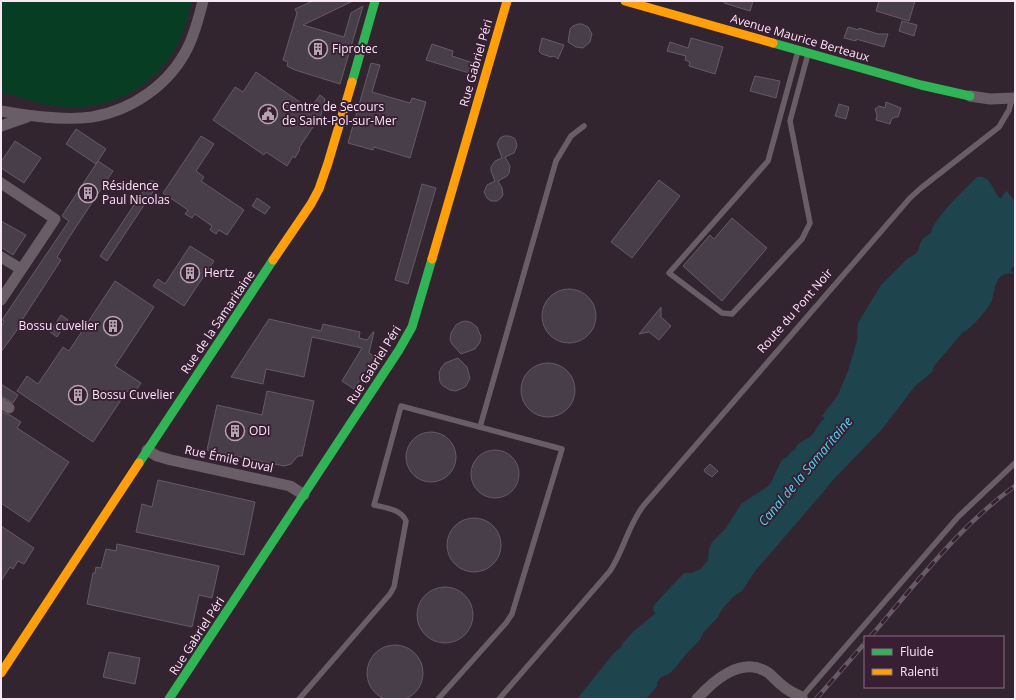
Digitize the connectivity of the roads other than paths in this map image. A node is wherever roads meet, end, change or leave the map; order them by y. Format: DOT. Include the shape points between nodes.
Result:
graph roads {
  1 [pos="203,1"];
  2 [pos="375,1"];
  3 [pos="507,1"];
  4 [pos="625,1"];
  5 [pos="798,50"];
  6 [pos="809,53"];
  7 [pos="970,96"];
  8 [pos="1013,98"];
  9 [pos="1,111"];
  10 [pos="34,116"];
  11 [pos="1,126"];
  12 [pos="584,126"];
  13 [pos="1,183"];
  14 [pos="1,257"];
  15 [pos="21,269"];
  16 [pos="1,300"];
  17 [pos="480,427"];
  18 [pos="147,450"];
  19 [pos="1015,463"];
  20 [pos="304,495"];
  21 [pos="1,672"];
  22 [pos="801,698"];
  23 [pos="169,699"];
  24 [pos="299,699"];
  25 [pos="438,699"];
  26 [pos="498,699"];
  27 [pos="697,699"];
  1 -- 10 [label="street" via="194,34 185,54 166,79 147,95 132,104 91,117"];
  2 -- 18 [label="street, Rue de la Samaritaine" via="319,189"];
  3 -- 20 [label="street, Rue Gabriel Péri" via="414,322 399,350"];
  4 -- 5 [label="street, Avenue Maurice Berteaux"];
  5 -- 6 [label="street, Avenue Maurice Berteaux"];
  5 -- 6 [label="lane" via="768,161 669,273 722,313 732,314 802,239 810,223 790,122"];
  6 -- 7 [label="street, Avenue Maurice Berteaux" via="931,88"];
  7 -- 8 [label="street, Route du Pont Noir"];
  8 -- 26 [label="lane, Route du Pont Noir" via="999,127 910,198 644,505 606,577"];
  9 -- 10 [label="street"];
  10 -- 11 [label="street"];
  12 -- 17 [label="lane" via="571,136 556,161"];
  13 -- 15 [label="street" via="55,219"];
  14 -- 15 [label="street"];
  15 -- 16 [label="street"];
  17 -- 24 [label="lane" via="401,406 374,505 399,512 406,521 394,587"];
  17 -- 25 [label="lane" via="562,449 512,614"];
  18 -- 20 [label="street, Rue Émile Duval" via="171,460 290,486"];
  18 -- 21 [label="street, Rue de la Samaritaine"];
  19 -- 22 [label="lane" via="958,517"];
  20 -- 23 [label="street, Rue Gabriel Péri"];
  22 -- 27 [label="street" via="787,690 766,671 744,668 730,672"];
}
